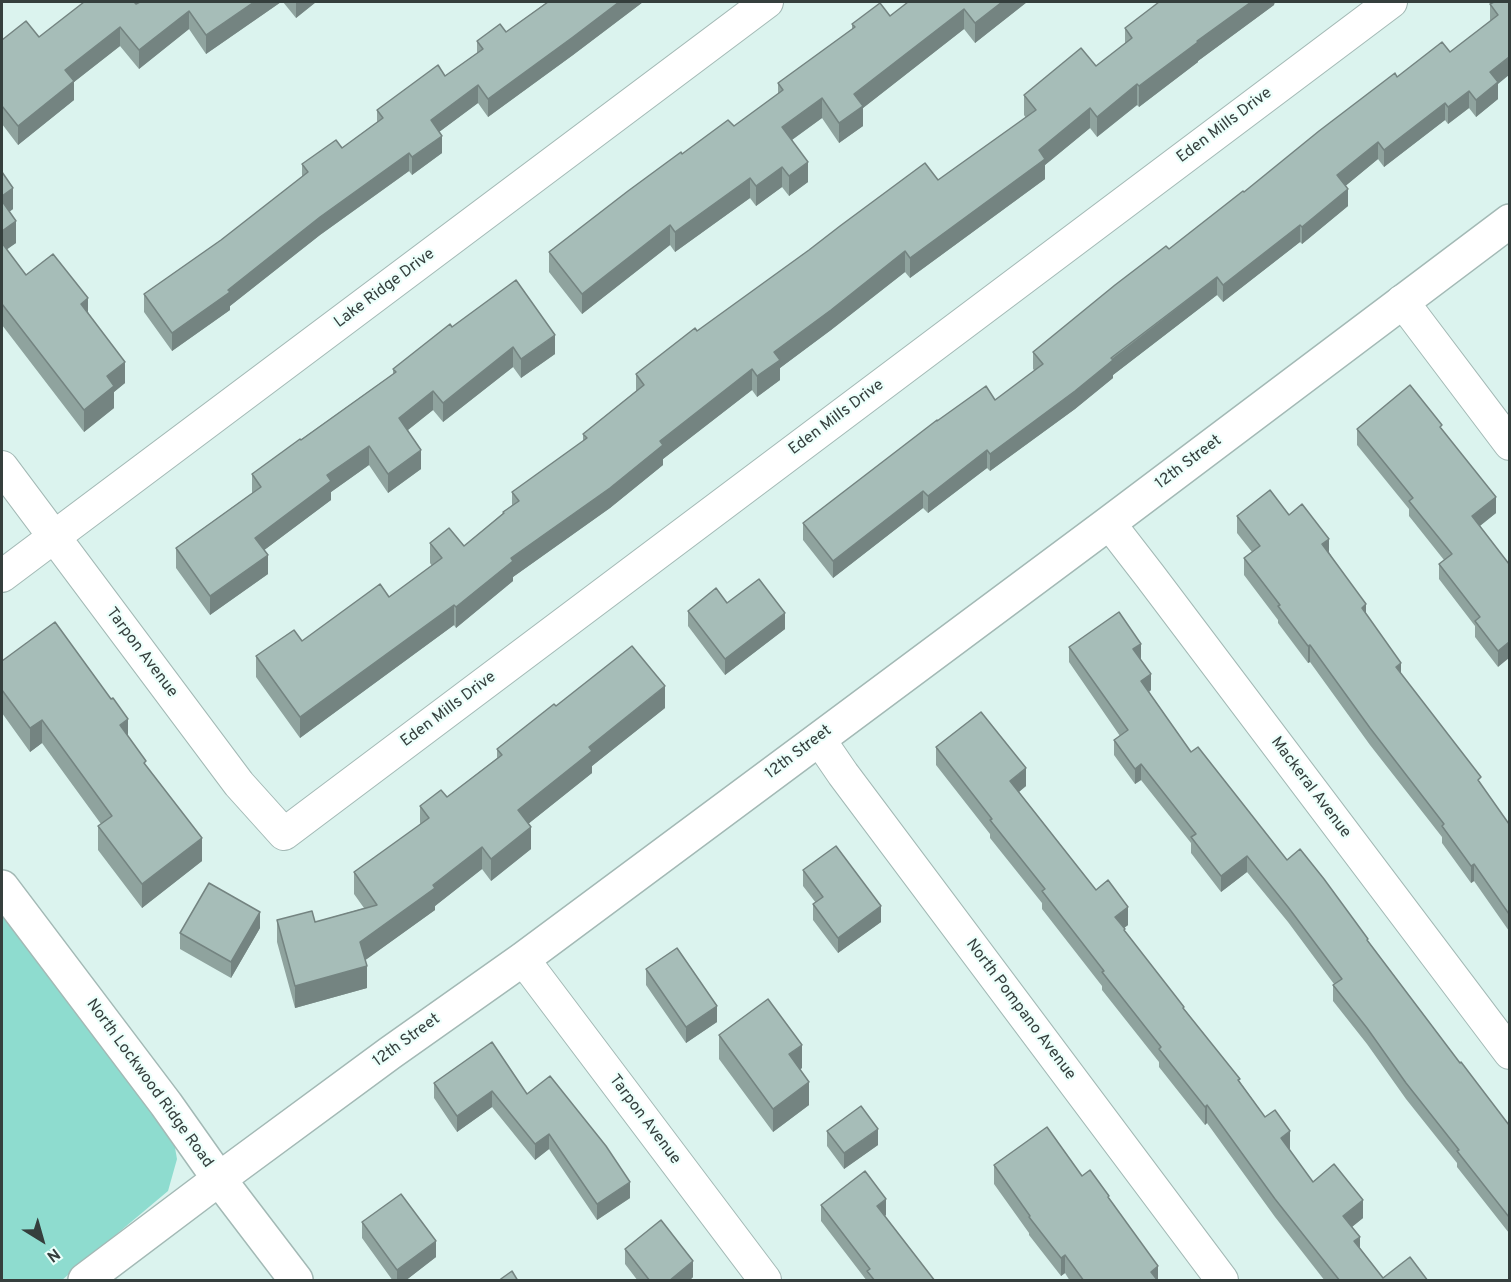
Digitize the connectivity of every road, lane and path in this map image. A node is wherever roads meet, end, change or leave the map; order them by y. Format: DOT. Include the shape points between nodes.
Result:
graph roads {
  1 [pos="767,2"];
  2 [pos="1390,2"];
  3 [pos="1509,221"];
  4 [pos="1402,301"];
  5 [pos="1509,444"];
  6 [pos="2,467"];
  7 [pos="1109,523"];
  8 [pos="54,537"];
  9 [pos="2,576"];
  10 [pos="819,739"];
  11 [pos="284,834"];
  12 [pos="2,887"];
  13 [pos="523,959"];
  14 [pos="1509,1053"];
  15 [pos="219,1179"];
  16 [pos="85,1281"];
  17 [pos="296,1281"];
  18 [pos="765,1281"];
  19 [pos="1222,1281"];
  1 -- 8 [label="street, Lake Ridge Drive"];
  2 -- 11 [label="street, Eden Mills Drive"];
  3 -- 4 [label="street, 12th Street"];
  4 -- 5 [label="street"];
  4 -- 7 [label="street, 12th Street"];
  6 -- 8 [label="street, Tarpon Avenue"];
  7 -- 10 [label="street, 12th Street"];
  7 -- 14 [label="street, Mackeral Avenue"];
  8 -- 9 [label="street, Lake Ridge Drive"];
  8 -- 11 [label="street, Tarpon Avenue" via="239,784"];
  10 -- 13 [label="street, 12th Street"];
  10 -- 19 [label="street, North Pompano Avenue"];
  12 -- 15 [label="street, North Lockwood Ridge Road"];
  13 -- 15 [label="street, 12th Street"];
  13 -- 18 [label="street, Tarpon Avenue"];
  15 -- 16 [label="street, 12th Street"];
  15 -- 17 [label="street, North Lockwood Ridge Road"];
}
